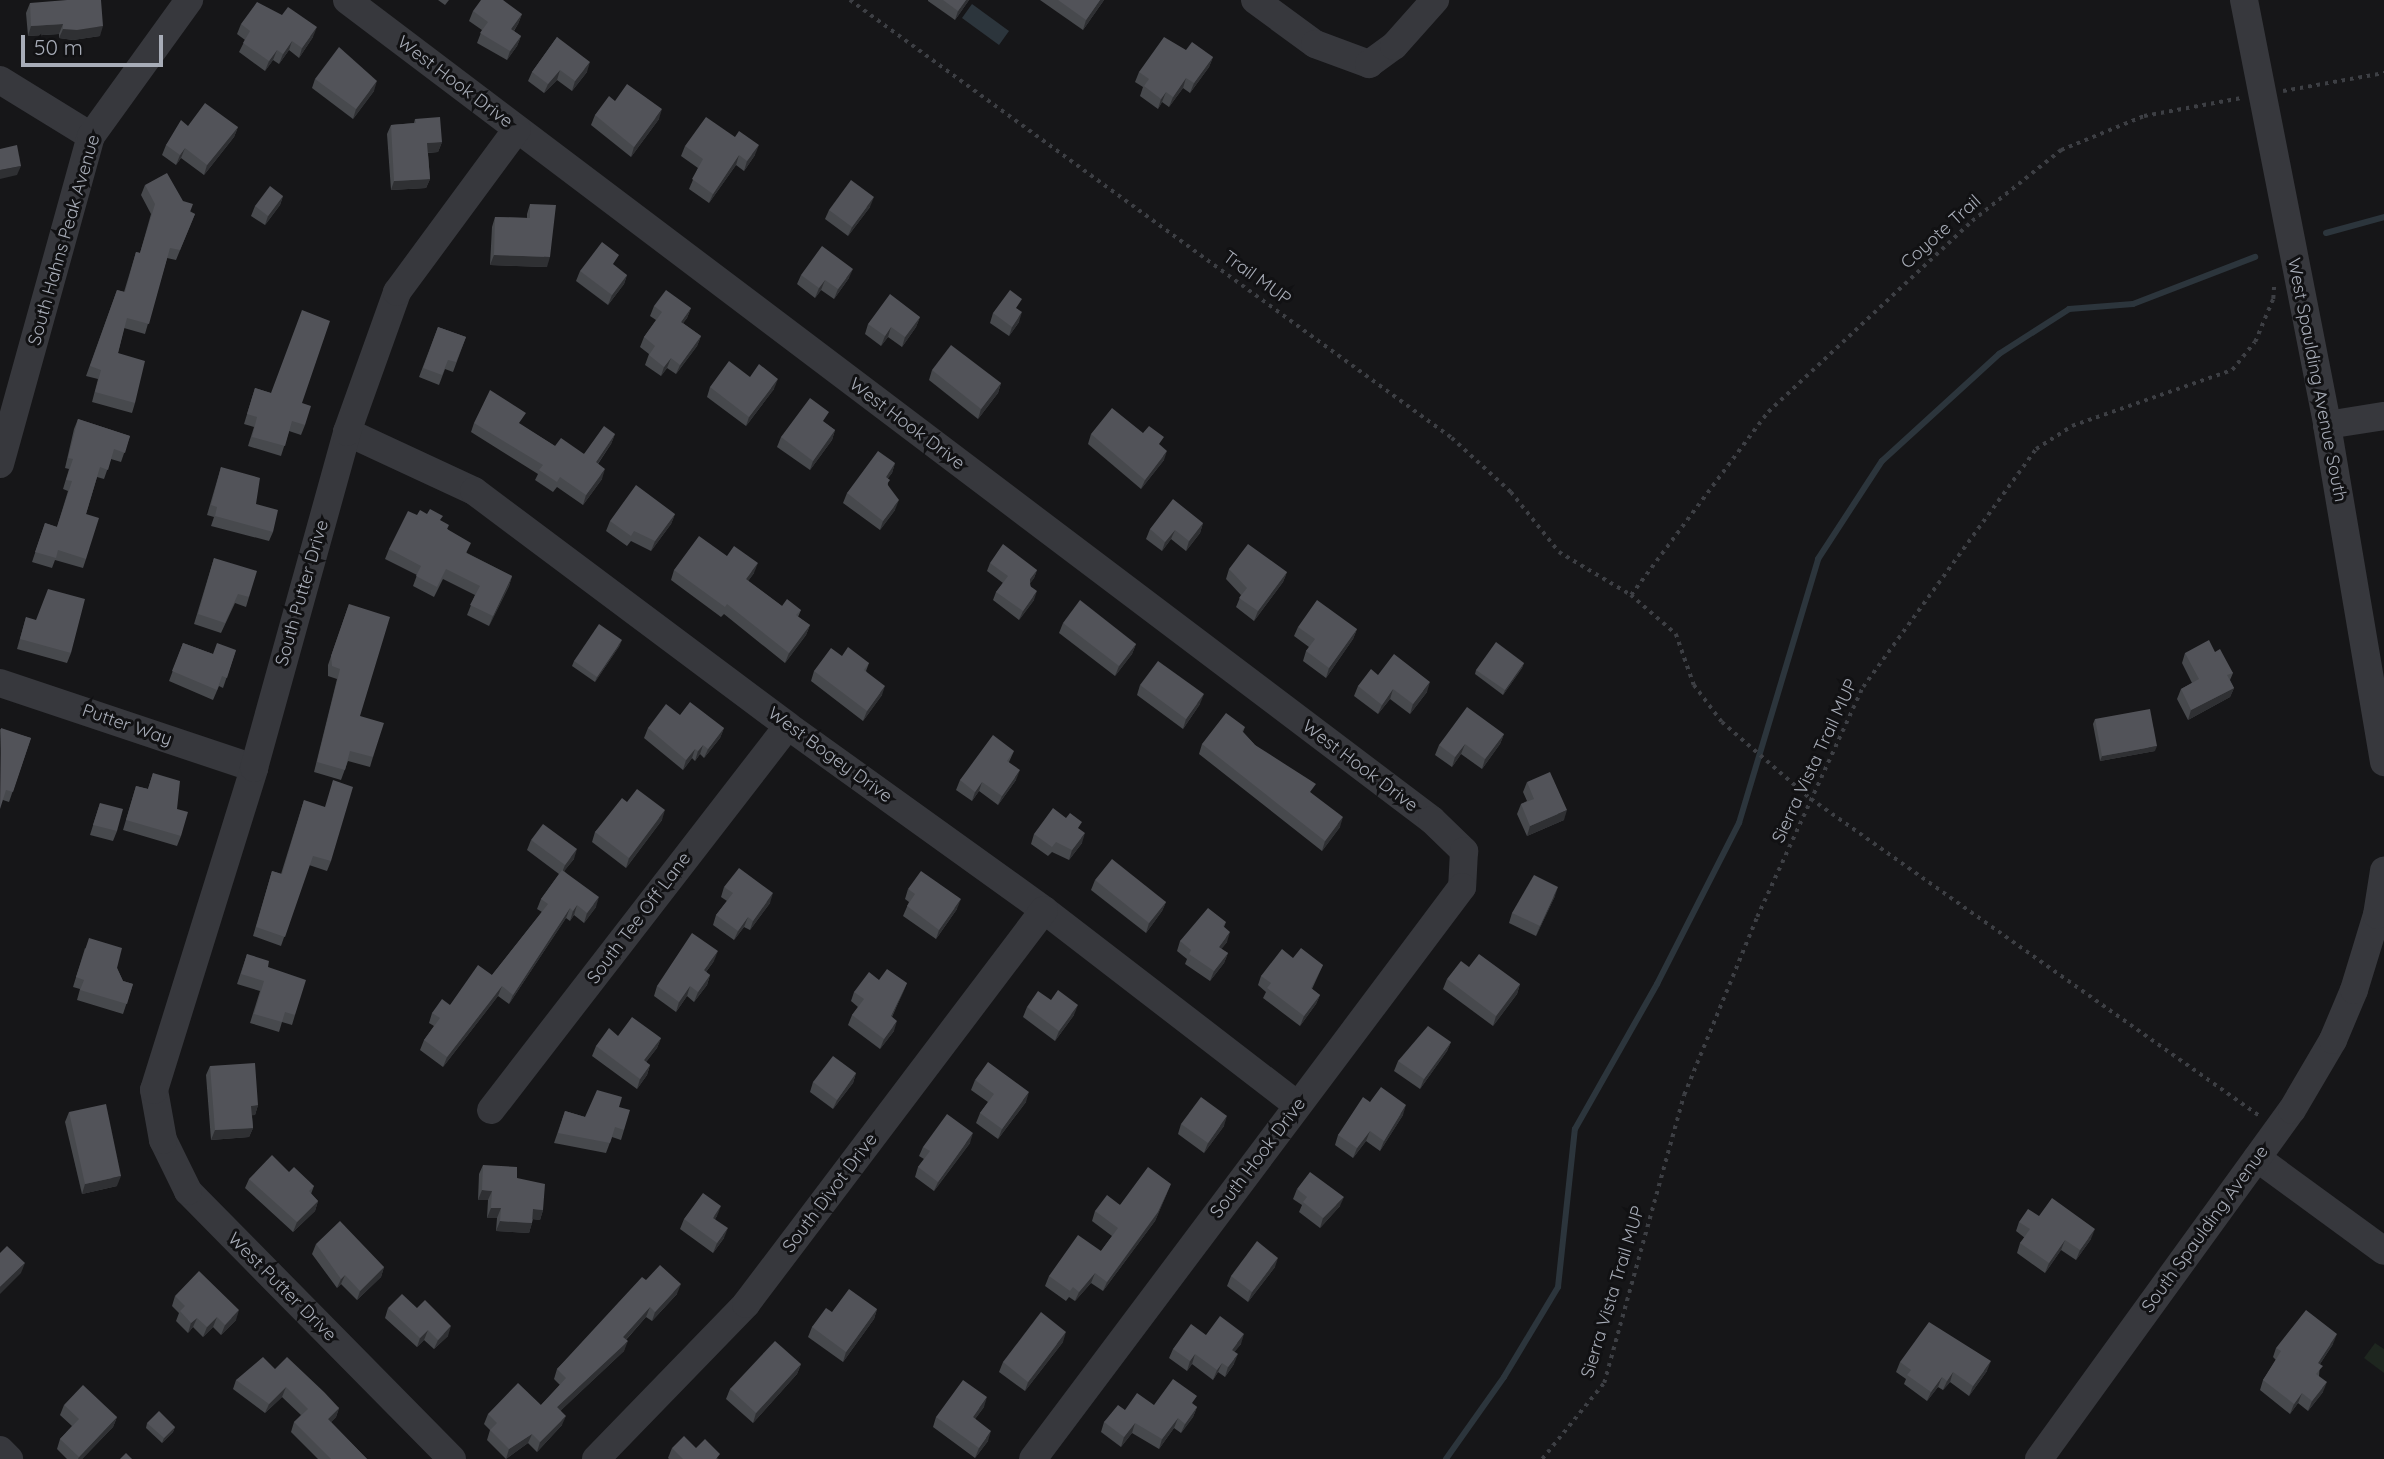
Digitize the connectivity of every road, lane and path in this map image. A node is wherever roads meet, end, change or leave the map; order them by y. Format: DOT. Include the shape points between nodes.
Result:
graph roads {
  1 [pos="189,0"];
  2 [pos="347,0"];
  3 [pos="850,0"];
  4 [pos="1255,0"];
  5 [pos="1435,0"];
  6 [pos="2244,0"];
  7 [pos="2384,73"];
  8 [pos="0,80"];
  9 [pos="2250,101"];
  10 [pos="517,129"];
  11 [pos="91,136"];
  12 [pos="2275,276"];
  13 [pos="2384,416"];
  14 [pos="2327,425"];
  15 [pos="347,432"];
  16 [pos="0,464"];
  17 [pos="1631,595"];
  18 [pos="0,683"];
  19 [pos="788,726"];
  20 [pos="2384,762"];
  21 [pos="254,768"];
  22 [pos="1811,799"];
  23 [pos="1464,851"];
  24 [pos="2384,871"];
  25 [pos="1044,910"];
  26 [pos="153,1090"];
  27 [pos="1297,1105"];
  28 [pos="491,1110"];
  29 [pos="2271,1124"];
  30 [pos="2257,1158"];
  31 [pos="2384,1251"];
  32 [pos="0,1450"];
  33 [pos="9,1459"];
  34 [pos="452,1459"];
  35 [pos="596,1459"];
  36 [pos="1033,1459"];
  37 [pos="1542,1459"];
  38 [pos="2039,1459"];
  1 -- 11 [label="street, South Hahns Peak Avenue"];
  2 -- 10 [label="street, West Hook Drive"];
  3 -- 17 [label="path, Trail MUP" via="1452,438 1511,492 1559,552"];
  4 -- 5 [label="street" via="1315,44 1368,64 1394,46"];
  6 -- 9 [label="street, West Spaulding Avenue South"];
  7 -- 9 [label="path, Coyote Trail"];
  8 -- 11 [label="street"];
  9 -- 14 [label="street, West Spaulding Avenue South"];
  9 -- 17 [label="path, Coyote Trail" via="2144,116 2062,150 1972,221 1768,412"];
  10 -- 15 [label="street, South Putter Drive" via="397,292"];
  10 -- 23 [label="street, West Hook Drive" via="1432,820"];
  11 -- 16 [label="street, South Hahns Peak Avenue"];
  12 -- 22 [label="path, Sierra Vista Trail MUP" via="2273,299 2255,342 2232,370 2072,426 2036,449 1863,687"];
  13 -- 14 [label="street"];
  14 -- 20 [label="street, West Spaulding Avenue South"];
  15 -- 19 [label="street, West Bogey Drive" via="474,491"];
  15 -- 21 [label="street, South Putter Drive"];
  17 -- 22 [label="path, Trail MUP" via="1676,634 1694,685 1722,722"];
  18 -- 21 [label="street, Putter Way"];
  19 -- 25 [label="street, West Bogey Drive"];
  19 -- 28 [label="street, South Tee Off Lane"];
  21 -- 26 [label="street, South Putter Drive"];
  22 -- 29 [label="path, Trail MUP"];
  22 -- 37 [label="path, Sierra Vista Trail MUP" via="1684,1095 1604,1383"];
  23 -- 27 [label="street, South Hook Drive" via="1462,887"];
  24 -- 30 [label="street, South Spaulding Avenue" via="2377,915 2333,1040"];
  25 -- 27 [label="street, West Bogey Drive"];
  25 -- 35 [label="street, South Divot Drive" via="746,1304"];
  26 -- 34 [label="street, West Putter Drive" via="163,1140 188,1191"];
  27 -- 36 [label="street, South Hook Drive"];
  30 -- 31 [label="street"];
  30 -- 38 [label="street, South Spaulding Avenue"];
  32 -- 33 [label="street"];
}
